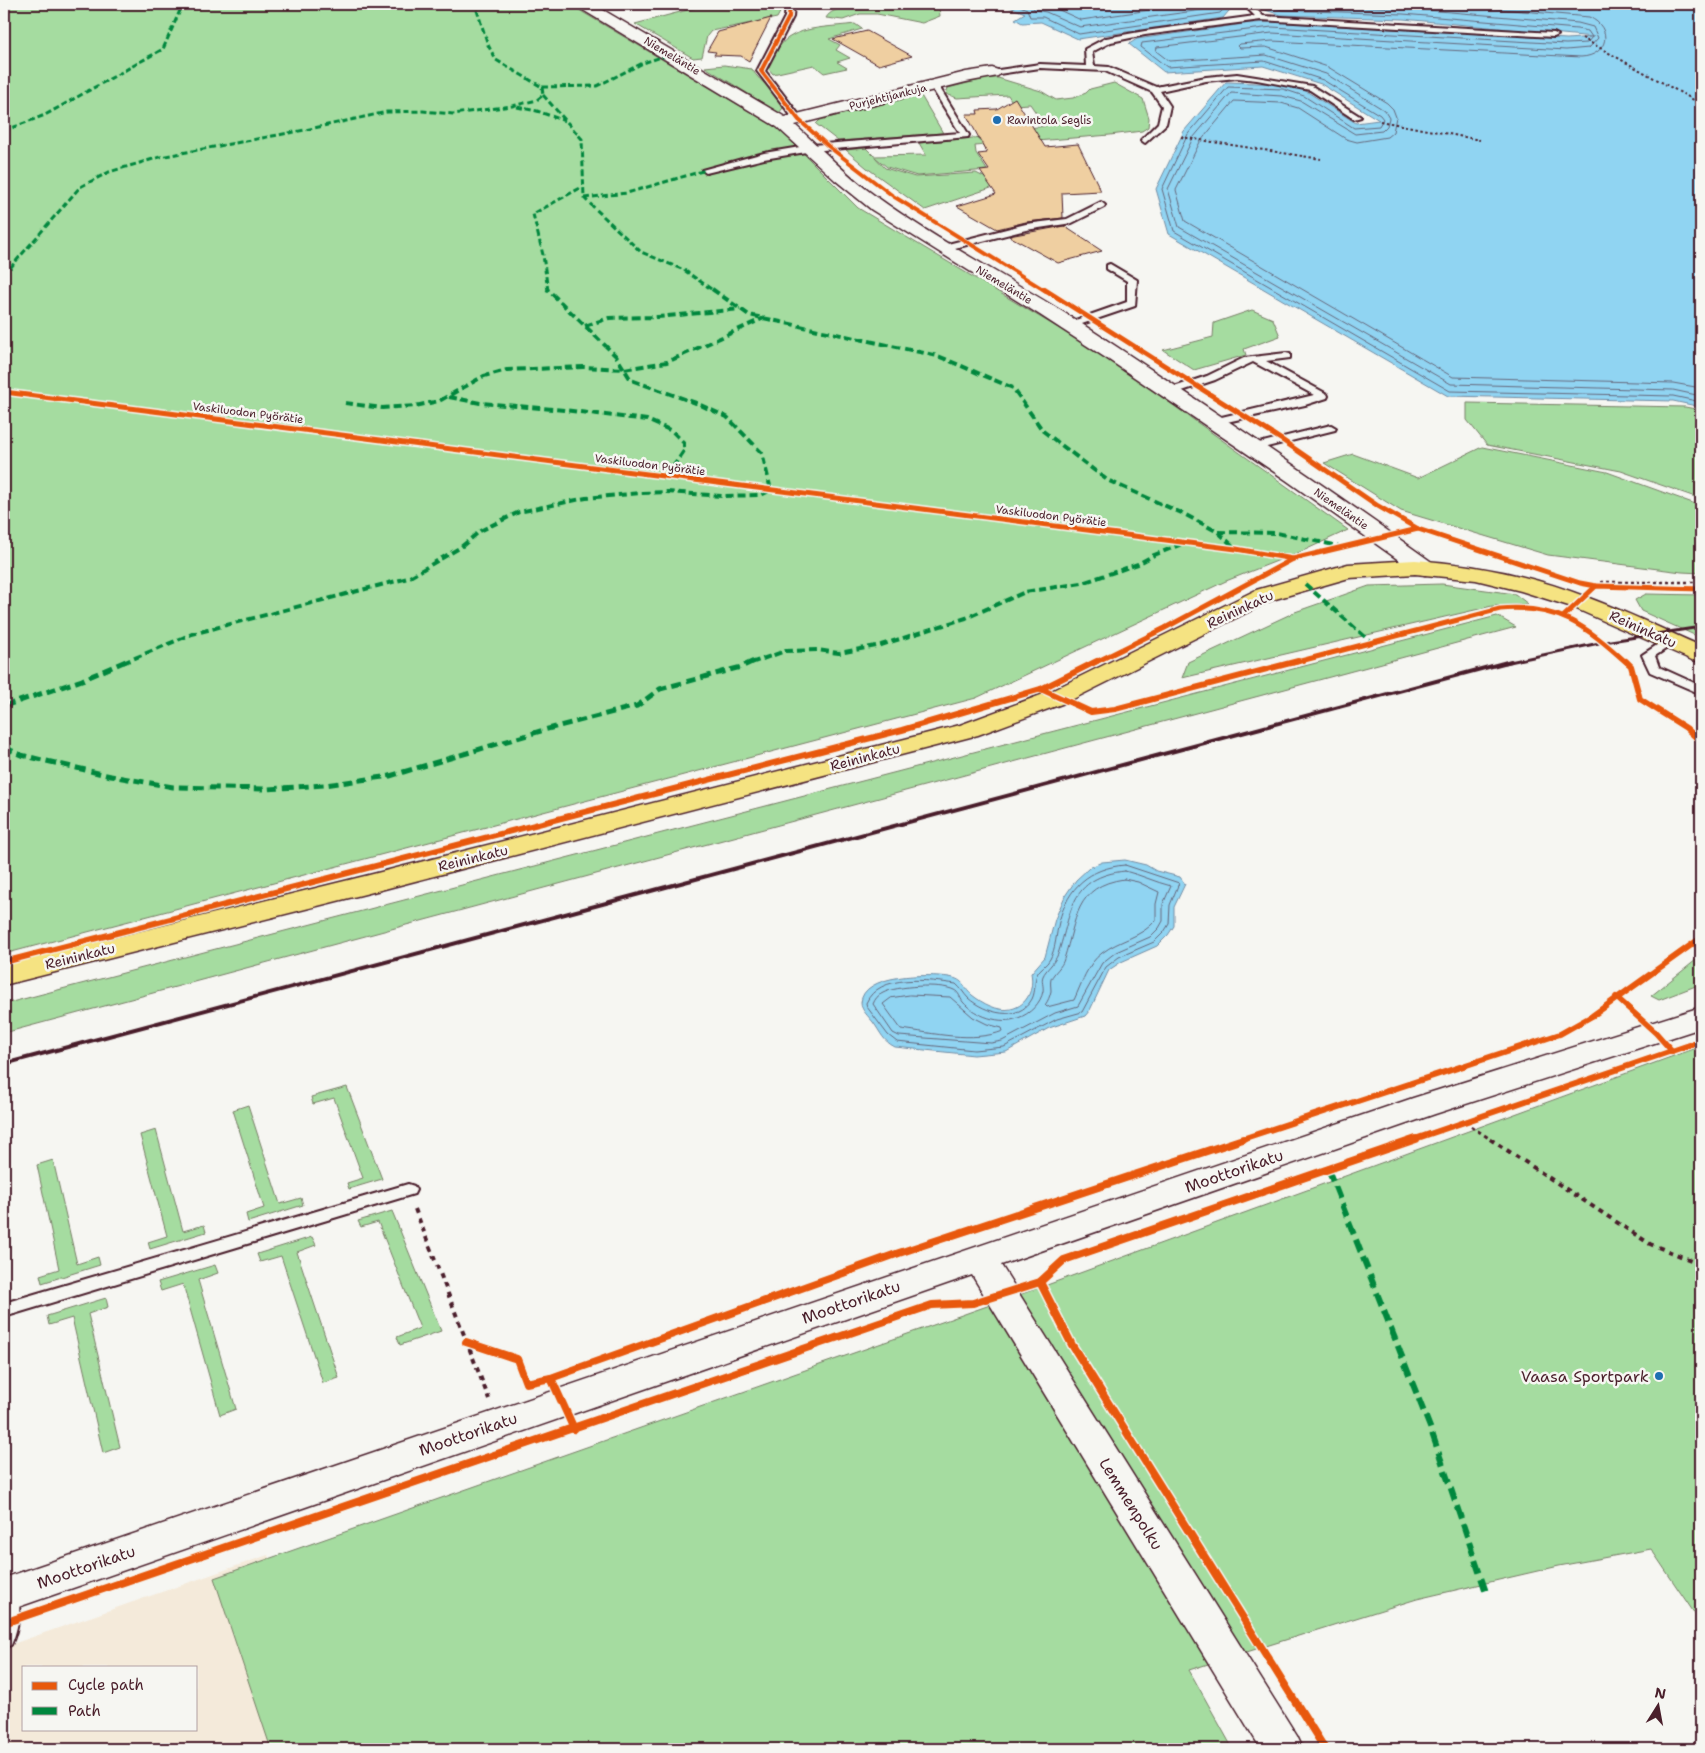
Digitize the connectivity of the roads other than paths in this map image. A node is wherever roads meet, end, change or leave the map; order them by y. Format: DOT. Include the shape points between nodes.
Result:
graph roads {
  1 [pos="584,4"];
  2 [pos="790,4"];
  3 [pos="1247,4"];
  4 [pos="1261,18"];
  5 [pos="1554,35"];
  6 [pos="1090,68"];
  7 [pos="992,73"];
  8 [pos="934,85"];
  9 [pos="1155,90"];
  10 [pos="1357,117"];
  11 [pos="791,122"];
  12 [pos="1145,140"];
  13 [pos="812,148"];
  14 [pos="706,170"];
  15 [pos="1101,205"];
  16 [pos="943,248"];
  17 [pos="1110,267"];
  18 [pos="1070,325"];
  19 [pos="1286,356"];
  20 [pos="1254,359"];
  21 [pos="1169,392"];
  22 [pos="1213,422"];
  23 [pos="1331,428"];
  24 [pos="1251,448"];
  25 [pos="1425,568"];
  26 [pos="1669,641"];
  27 [pos="1701,655"];
  28 [pos="1701,690"];
  29 [pos="4,975"];
  30 [pos="1701,1017"];
  31 [pos="408,1190"];
  32 [pos="979,1258"];
  33 [pos="4,1310"];
  34 [pos="6,1594"];
  35 [pos="4,1639"];
  36 [pos="1283,1749"];
  1 -- 11 [label="street, Niemeläntie"];
  2 -- 11 [label="lane" via="789,17 761,72"];
  3 -- 4 [label="lane"];
  4 -- 5 [label="lane"];
  4 -- 6 [label="lane" via="1109,40 1088,51"];
  6 -- 7 [label="lane" via="1040,66"];
  6 -- 9 [label="lane" via="1106,69"];
  7 -- 8 [label="street, Purjehtijankuja"];
  8 -- 11 [label="street, Purjehtijankuja"];
  8 -- 13 [label="lane" via="965,135"];
  9 -- 10 [label="lane" via="1206,79 1257,78 1312,88"];
  9 -- 12 [label="lane" via="1166,106 1162,124"];
  11 -- 13 [label="street, Niemeläntie"];
  13 -- 14 [label="lane"];
  13 -- 16 [label="street, Niemeläntie" via="839,177 877,206"];
  15 -- 16 [label="lane" via="1069,221 1026,227"];
  16 -- 18 [label="street, Niemeläntie"];
  17 -- 18 [label="lane" via="1132,280 1132,304"];
  18 -- 21 [label="street, Niemeläntie"];
  19 -- 20 [label="lane"];
  20 -- 21 [label="lane"];
  20 -- 22 [label="lane" via="1323,396"];
  21 -- 22 [label="street, Niemeläntie"];
  22 -- 24 [label="street, Niemeläntie"];
  23 -- 24 [label="lane"];
  24 -- 25 [label="street, Niemeläntie"];
  25 -- 26 [label="main road, Reininkatu" via="1476,573 1529,586 1588,591"];
  25 -- 29 [label="main road, Reininkatu" via="1348,571 1264,595 1058,696 969,730"];
  26 -- 27 [label="main road, Reininkatu"];
  26 -- 28 [label="lane" via="1648,655 1654,669"];
  30 -- 32 [label="street, Moottorikatu" via="1424,1106"];
  31 -- 33 [label="lane"];
  32 -- 34 [label="street, Moottorikatu"];
  32 -- 36 [label="street, Lemmenpolku"];
  34 -- 35 [label="lane" via="8,1622"];
}
